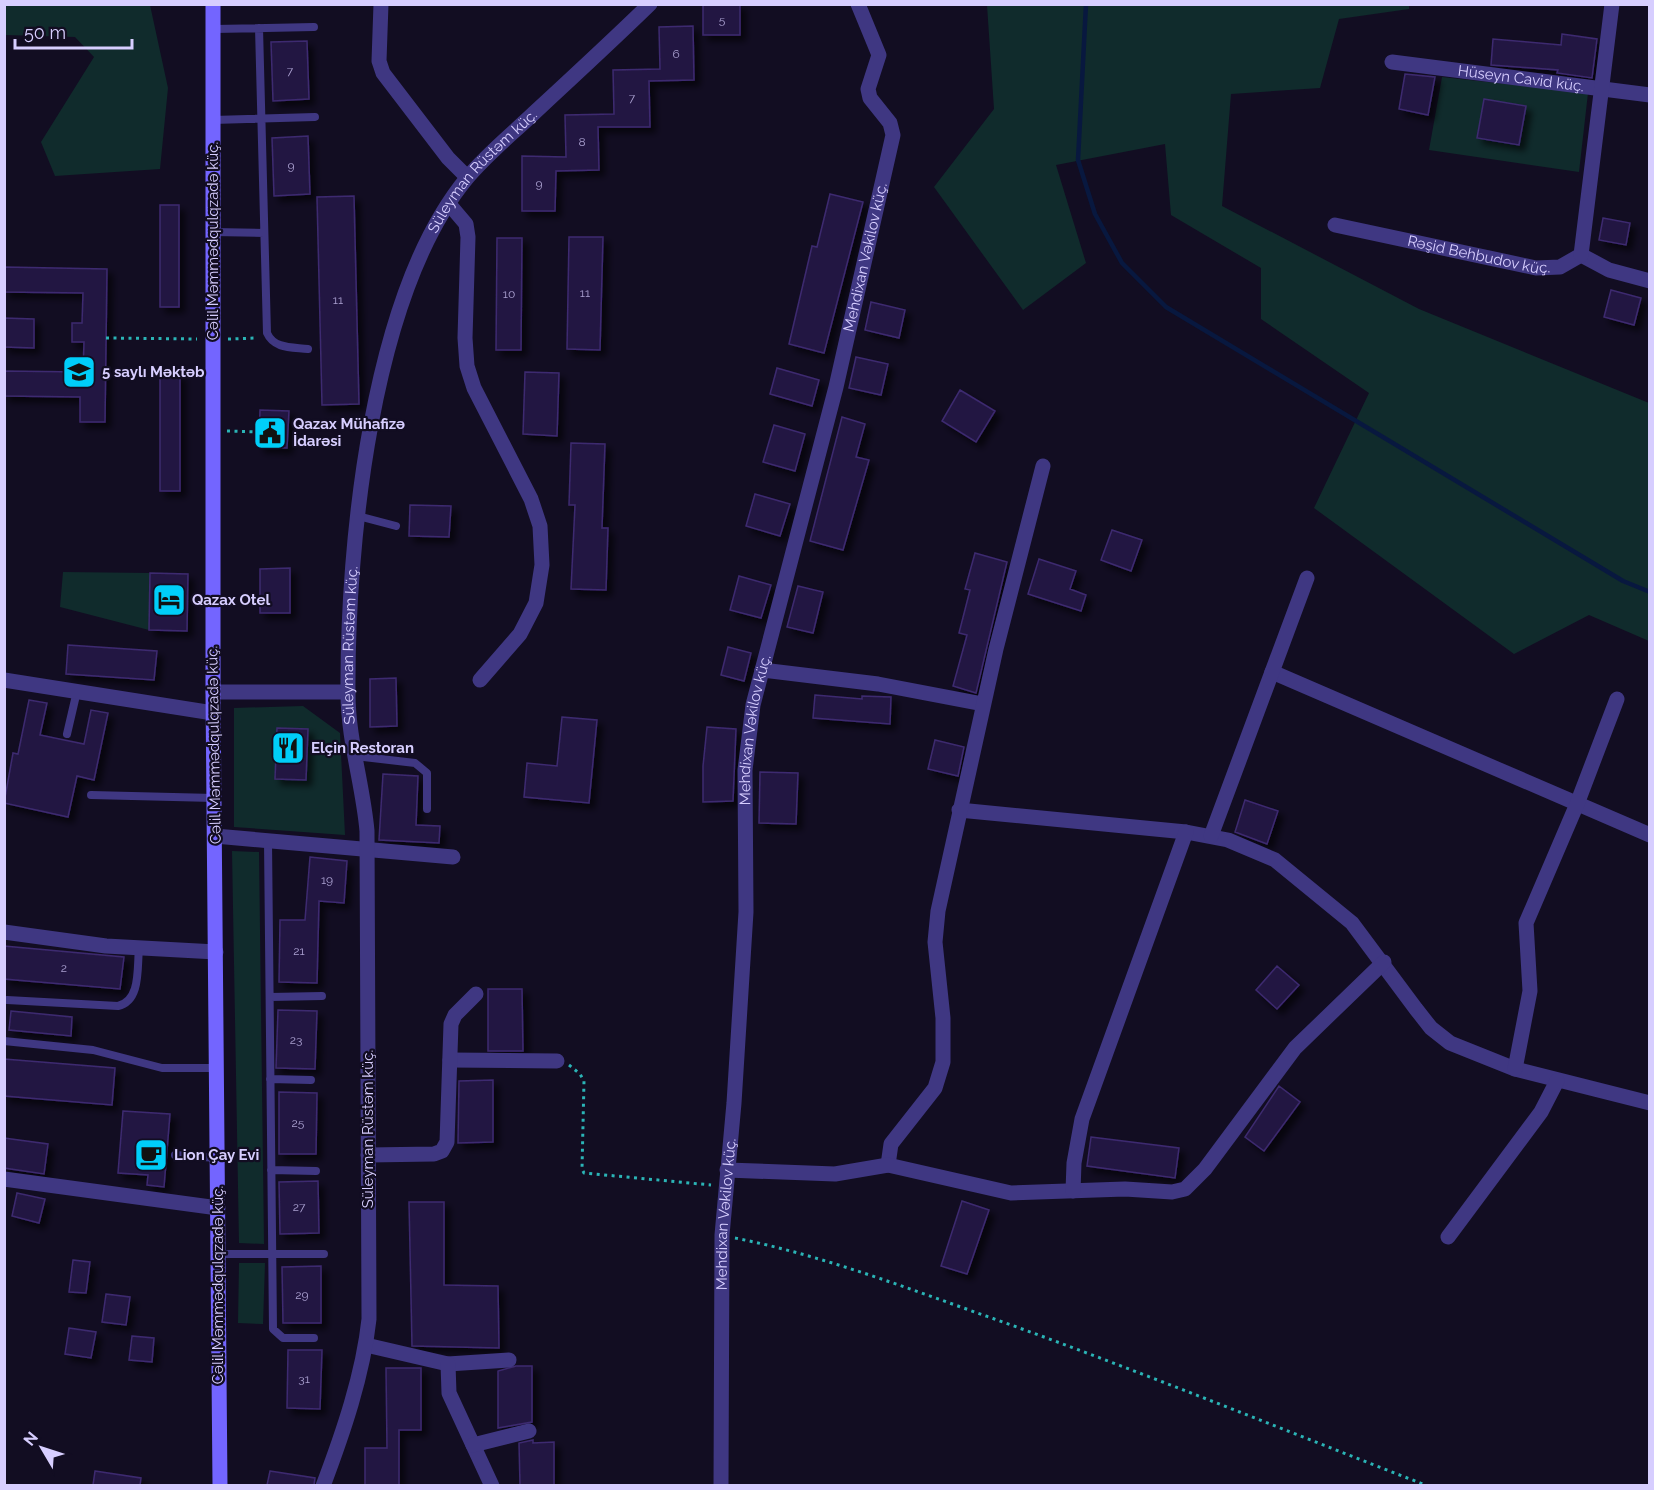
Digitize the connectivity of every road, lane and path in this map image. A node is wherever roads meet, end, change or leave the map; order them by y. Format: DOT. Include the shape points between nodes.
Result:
graph roads {
  1 [pos="213,4"];
  2 [pos="381,4"];
  3 [pos="651,4"];
  4 [pos="858,4"];
  5 [pos="1612,4"];
  6 [pos="314,27"];
  7 [pos="259,28"];
  8 [pos="214,29"];
  9 [pos="1392,62"];
  10 [pos="1601,88"];
  11 [pos="1650,95"];
  12 [pos="261,117"];
  13 [pos="315,117"];
  14 [pos="213,120"];
  15 [pos="468,177"];
  16 [pos="448,204"];
  17 [pos="1335,225"];
  18 [pos="213,232"];
  19 [pos="264,233"];
  20 [pos="1581,255"];
  21 [pos="1650,281"];
  22 [pos="267,333"];
  23 [pos="106,338"];
  24 [pos="213,339"];
  25 [pos="308,349"];
  26 [pos="213,431"];
  27 [pos="260,432"];
  28 [pos="1043,466"];
  29 [pos="358,516"];
  30 [pos="396,526"];
  31 [pos="1307,578"];
  32 [pos="762,670"];
  33 [pos="1272,672"];
  34 [pos="4,680"];
  35 [pos="480,680"];
  36 [pos="77,691"];
  37 [pos="213,692"];
  38 [pos="348,693"];
  39 [pos="1617,699"];
  40 [pos="983,704"];
  41 [pos="213,713"];
  42 [pos="67,734"];
  43 [pos="355,756"];
  44 [pos="91,795"];
  45 [pos="214,798"];
  46 [pos="1577,804"];
  47 [pos="426,809"];
  48 [pos="959,810"];
  49 [pos="1186,832"];
  50 [pos="1650,835"];
  51 [pos="215,836"];
  52 [pos="1211,836"];
  53 [pos="268,841"];
  54 [pos="367,849"];
  55 [pos="453,857"];
  56 [pos="4,932"];
  57 [pos="139,948"];
  58 [pos="216,952"];
  59 [pos="1384,962"];
  60 [pos="476,994"];
  61 [pos="322,996"];
  62 [pos="270,997"];
  63 [pos="7,1000"];
  64 [pos="4,1041"];
  65 [pos="450,1060"];
  66 [pos="556,1061"];
  67 [pos="217,1068"];
  68 [pos="1515,1069"];
  69 [pos="270,1079"];
  70 [pos="311,1080"];
  71 [pos="1557,1081"];
  72 [pos="1650,1103"];
  73 [pos="175,1155"];
  74 [pos="368,1155"];
  75 [pos="217,1158"];
  76 [pos="888,1165"];
  77 [pos="271,1170"];
  78 [pos="727,1170"];
  79 [pos="316,1171"];
  80 [pos="4,1179"];
  81 [pos="725,1186"];
  82 [pos="1073,1191"];
  83 [pos="218,1208"];
  84 [pos="722,1235"];
  85 [pos="1448,1237"];
  86 [pos="218,1254"];
  87 [pos="272,1254"];
  88 [pos="324,1254"];
  89 [pos="315,1338"];
  90 [pos="366,1345"];
  91 [pos="509,1360"];
  92 [pos="448,1364"];
  93 [pos="529,1431"];
  94 [pos="473,1445"];
  95 [pos="220,1485"];
  96 [pos="323,1485"];
  97 [pos="492,1485"];
  98 [pos="721,1485"];
  99 [pos="1428,1485"];
  1 -- 8 [label="street, Cəlil Məmmədqulqzadə küç."];
  2 -- 15 [label="street" via="379,61 383,73 448,158"];
  3 -- 15 [label="street, Süleyman Rüstəm küç."];
  4 -- 32 [label="street, Mehdixan Vəkilov küç." via="879,55 868,89 870,99 890,123 893,135 836,387"];
  5 -- 10 [label="street"];
  6 -- 7 [label="lane"];
  7 -- 8 [label="lane"];
  7 -- 12 [label="lane"];
  8 -- 14 [label="street, Cəlil Məmmədqulqzadə küç."];
  9 -- 10 [label="street, Hüseyn Cavid küç."];
  10 -- 11 [label="street, Hüseyn Cavid küç."];
  10 -- 20 [label="street"];
  12 -- 13 [label="lane"];
  12 -- 14 [label="lane"];
  12 -- 19 [label="lane"];
  14 -- 18 [label="street, Cəlil Məmmədqulqzadə küç."];
  15 -- 16 [label="street, Süleyman Rüstəm küç."];
  16 -- 29 [label="street, Süleyman Rüstəm küç." via="429,235 379,381"];
  16 -- 35 [label="street" via="466,224 468,237 467,366 540,525 542,565 536,603 520,634"];
  17 -- 20 [label="street, Rəşid Behbudov küç." via="1536,268 1560,267"];
  18 -- 19 [label="lane"];
  18 -- 24 [label="street, Cəlil Məmmədqulqzadə küç."];
  19 -- 22 [label="lane"];
  20 -- 21 [label="street" via="1610,270"];
  22 -- 24 [label="path" via="252,339"];
  22 -- 25 [label="lane" via="278,346"];
  23 -- 24 [label="path"];
  24 -- 26 [label="street, Cəlil Məmmədqulqzadə küç."];
  26 -- 27 [label="path"];
  26 -- 37 [label="street, Cəlil Məmmədqulqzadə küç."];
  28 -- 40 [label="street"];
  29 -- 30 [label="lane"];
  29 -- 38 [label="street, Süleyman Rüstəm küç."];
  31 -- 33 [label="street"];
  32 -- 40 [label="street" via="878,684"];
  32 -- 78 [label="street, Mehdixan Vəkilov küç." via="753,705 745,770 746,912"];
  33 -- 46 [label="street"];
  33 -- 52 [label="street"];
  34 -- 36 [label="street"];
  36 -- 41 [label="street"];
  36 -- 42 [label="lane"];
  37 -- 38 [label="street"];
  37 -- 41 [label="street, Cəlil Məmmədqulqzadə küç."];
  38 -- 43 [label="street, Süleyman Rüstəm küç."];
  39 -- 46 [label="street"];
  40 -- 48 [label="street"];
  41 -- 45 [label="street, Cəlil Məmmədqulqzadə küç."];
  43 -- 47 [label="lane" via="415,762 422,767 428,773"];
  43 -- 54 [label="street, Süleyman Rüstəm küç." via="364,799"];
  44 -- 45 [label="lane"];
  45 -- 51 [label="street, Cəlil Məmmədqulqzadə küç."];
  46 -- 50 [label="street"];
  46 -- 68 [label="street" via="1526,923 1530,991"];
  48 -- 49 [label="street"];
  48 -- 76 [label="street" via="935,942 943,1062 935,1088 891,1144"];
  49 -- 52 [label="street"];
  49 -- 82 [label="street" via="1082,1119"];
  51 -- 53 [label="street"];
  51 -- 58 [label="street, Cəlil Məmmədqulqzadə küç."];
  52 -- 59 [label="street" via="1275,860 1352,923"];
  53 -- 54 [label="street"];
  53 -- 62 [label="lane"];
  54 -- 55 [label="street"];
  54 -- 74 [label="street, Süleyman Rüstəm küç."];
  56 -- 57 [label="street" via="62,942"];
  57 -- 58 [label="street"];
  57 -- 63 [label="lane" via="133,998 127,1004"];
  58 -- 67 [label="street, Cəlil Məmmədqulqzadə küç."];
  59 -- 68 [label="street" via="1416,1010 1444,1038"];
  59 -- 82 [label="street" via="1295,1048 1205,1169 1185,1189"];
  60 -- 65 [label="street" via="451,1024"];
  61 -- 62 [label="lane"];
  62 -- 69 [label="lane"];
  64 -- 67 [label="lane" via="93,1050 162,1068"];
  65 -- 66 [label="street"];
  65 -- 74 [label="street" via="447,1142 442,1151"];
  66 -- 81 [label="path" via="570,1066 584,1081 584,1173"];
  67 -- 75 [label="street, Cəlil Məmmədqulqzadə küç."];
  68 -- 71 [label="street"];
  69 -- 70 [label="lane"];
  69 -- 77 [label="lane"];
  71 -- 72 [label="street"];
  71 -- 85 [label="street" via="1541,1112"];
  73 -- 75 [label="lane"];
  74 -- 90 [label="street, Süleyman Rüstəm küç."];
  75 -- 83 [label="street, Cəlil Məmmədqulqzadə küç."];
  76 -- 78 [label="street" via="835,1174"];
  76 -- 82 [label="street" via="1011,1193"];
  77 -- 79 [label="lane"];
  77 -- 87 [label="lane"];
  78 -- 81 [label="street, Mehdixan Vəkilov küç."];
  80 -- 83 [label="street"];
  81 -- 84 [label="street, Mehdixan Vəkilov küç."];
  83 -- 86 [label="street, Cəlil Məmmədqulqzadə küç."];
  84 -- 98 [label="street, Mehdixan Vəkilov küç."];
  84 -- 99 [label="path" via="772,1245 877,1277"];
  86 -- 87 [label="lane"];
  86 -- 95 [label="street, Cəlil Məmmədqulqzadə küç."];
  87 -- 88 [label="lane"];
  87 -- 89 [label="lane" via="273,1329 283,1338"];
  90 -- 92 [label="street"];
  90 -- 96 [label="street, Süleyman Rüstəm küç."];
  91 -- 92 [label="street"];
  92 -- 94 [label="street" via="449,1393"];
  93 -- 94 [label="street"];
  94 -- 97 [label="street"];
}
